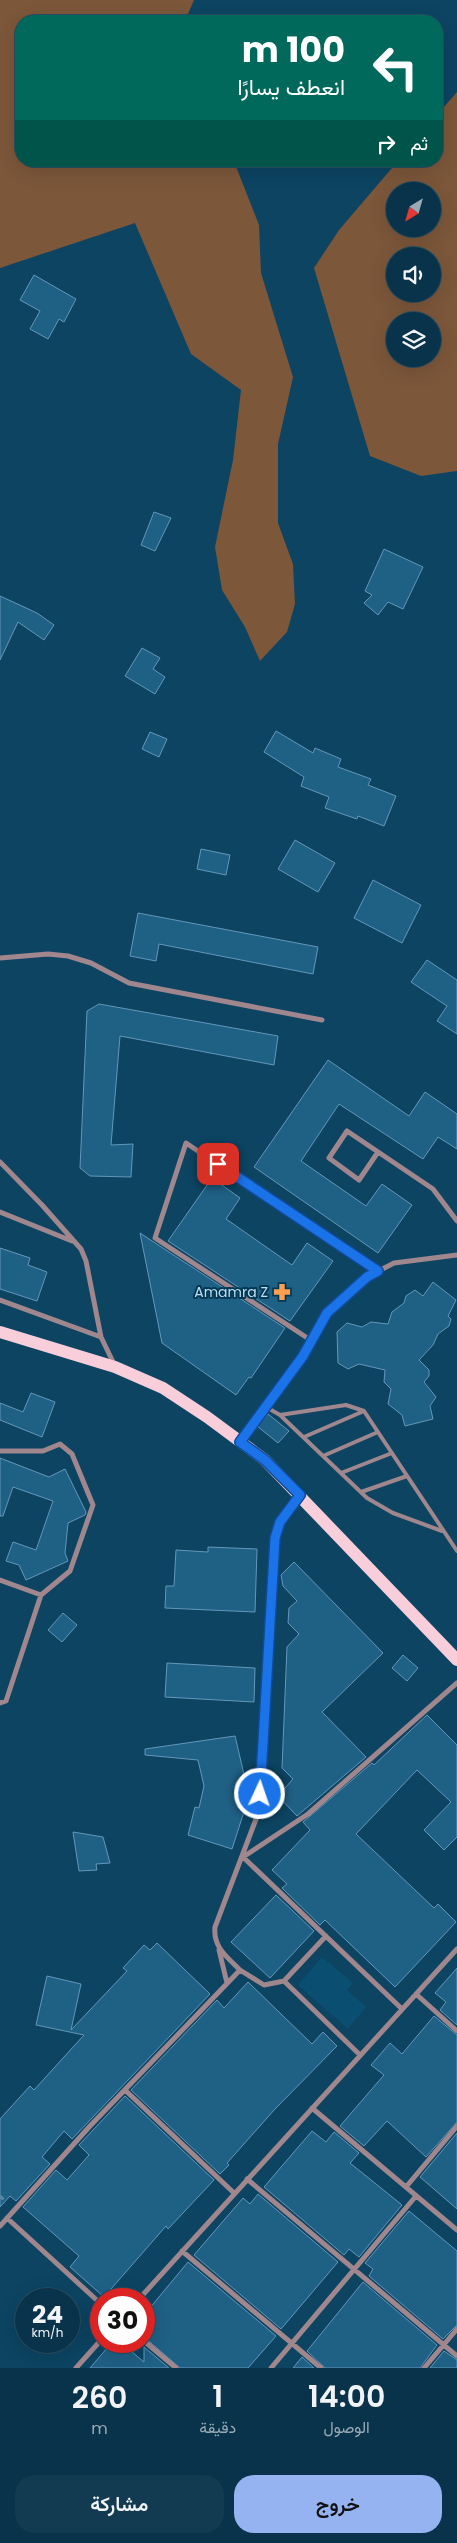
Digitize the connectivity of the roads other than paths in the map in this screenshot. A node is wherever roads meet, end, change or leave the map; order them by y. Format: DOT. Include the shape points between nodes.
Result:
graph roads {
  1 [pos="0,958"];
  2 [pos="322,1020"];
  3 [pos="378,1152"];
  4 [pos="0,1162"];
  5 [pos="0,1212"];
  6 [pos="457,1221"];
  7 [pos="73,1241"];
  8 [pos="457,1255"];
  9 [pos="378,1271"];
  10 [pos="0,1300"];
  11 [pos="0,1332"];
  12 [pos="101,1337"];
  13 [pos="312,1341"];
  14 [pos="115,1367"];
  15 [pos="264,1406"];
  16 [pos="364,1410"];
  17 [pos="280,1414"];
  18 [pos="378,1432"];
  19 [pos="304,1437"];
  20 [pos="240,1442"];
  21 [pos="0,1452"];
  22 [pos="392,1453"];
  23 [pos="323,1456"];
  24 [pos="341,1473"];
  25 [pos="407,1476"];
  26 [pos="361,1492"];
  27 [pos="300,1495"];
  28 [pos="444,1531"];
  29 [pos="457,1551"];
  30 [pos="0,1580"];
  31 [pos="41,1595"];
  32 [pos="457,1660"];
  33 [pos="457,1683"];
  34 [pos="0,1703"];
  35 [pos="243,1857"];
  36 [pos="326,1936"];
  37 [pos="457,1948"];
  38 [pos="219,1950"];
  39 [pos="240,1970"];
  40 [pos="284,1980"];
  41 [pos="227,1983"];
  42 [pos="416,1994"];
  43 [pos="402,2009"];
  44 [pos="457,2031"];
  45 [pos="360,2055"];
  46 [pos="125,2090"];
  47 [pos="312,2108"];
  48 [pos="457,2126"];
  49 [pos="247,2179"];
  50 [pos="406,2187"];
  51 [pos="234,2193"];
  52 [pos="416,2196"];
  53 [pos="7,2218"];
  54 [pos="0,2226"];
  55 [pos="457,2230"];
  56 [pos="182,2251"];
  57 [pos="354,2269"];
  58 [pos="149,2288"];
  59 [pos="90,2294"];
  60 [pos="457,2329"];
  61 [pos="292,2344"];
  62 [pos="444,2345"];
  63 [pos="155,2350"];
  64 [pos="90,2352"];
  65 [pos="457,2356"];
  66 [pos="76,2368"];
  67 [pos="176,2368"];
  68 [pos="271,2368"];
  69 [pos="321,2368"];
  70 [pos="424,2368"];
  1 -- 2 [label="street" via="48,954 68,956 91,963 129,983"];
  3 -- 3 [label="street" via="359,1180 329,1158 347,1131"];
  3 -- 6 [label="street" via="433,1190"];
  4 -- 7 [label="street"];
  5 -- 7 [label="street"];
  7 -- 12 [label="street" via="81,1248 86,1261"];
  8 -- 9 [label="street" via="394,1263"];
  9 -- 13 [label="street" via="327,1313"];
  9 -- 13 [label="street" via="186,1143 155,1238"];
  10 -- 12 [label="street"];
  11 -- 14 [label="main road"];
  12 -- 14 [label="street"];
  13 -- 15 [label="street"];
  14 -- 20 [label="main road" via="163,1388"];
  15 -- 17 [label="lane"];
  15 -- 20 [label="street"];
  16 -- 17 [label="lane" via="346,1405"];
  16 -- 18 [label="lane"];
  16 -- 19 [label="lane"];
  17 -- 19 [label="lane"];
  18 -- 22 [label="lane"];
  18 -- 23 [label="lane"];
  19 -- 23 [label="lane"];
  20 -- 27 [label="main road" via="265,1460"];
  21 -- 31 [label="street" via="43,1451 60,1444 72,1454 93,1505 70,1571"];
  22 -- 24 [label="lane"];
  22 -- 25 [label="lane"];
  23 -- 24 [label="lane"];
  24 -- 26 [label="lane"];
  25 -- 26 [label="lane"];
  25 -- 28 [label="lane"];
  26 -- 28 [label="lane" via="393,1513"];
  27 -- 32 [label="main road"];
  27 -- 35 [label="street" via="280,1522 275,1538 261,1806"];
  28 -- 29 [label="lane"];
  30 -- 31 [label="street"];
  31 -- 34 [label="street" via="6,1701"];
  33 -- 35 [label="street" via="308,1814"];
  35 -- 36 [label="street"];
  35 -- 38 [label="street" via="215,1927 214,1937"];
  36 -- 40 [label="street"];
  36 -- 43 [label="street"];
  37 -- 42 [label="street"];
  38 -- 39 [label="street"];
  38 -- 41 [label="street"];
  39 -- 40 [label="street" via="264,1985"];
  39 -- 41 [label="street"];
  40 -- 45 [label="street"];
  41 -- 46 [label="street"];
  42 -- 43 [label="street"];
  42 -- 44 [label="street"];
  43 -- 45 [label="street"];
  45 -- 47 [label="street"];
  46 -- 51 [label="street"];
  46 -- 53 [label="street"];
  47 -- 49 [label="street"];
  47 -- 50 [label="street"];
  48 -- 50 [label="street"];
  49 -- 51 [label="street"];
  49 -- 57 [label="street"];
  50 -- 52 [label="street"];
  51 -- 56 [label="street"];
  52 -- 55 [label="street"];
  52 -- 57 [label="street"];
  53 -- 54 [label="street"];
  53 -- 59 [label="street"];
  56 -- 58 [label="street"];
  56 -- 61 [label="street"];
  57 -- 61 [label="street"];
  57 -- 62 [label="street"];
  60 -- 62 [label="street"];
  61 -- 68 [label="street"];
  61 -- 69 [label="street"];
  62 -- 65 [label="street"];
  62 -- 70 [label="street"];
  63 -- 67 [label="street"];
  64 -- 66 [label="street"];
}
